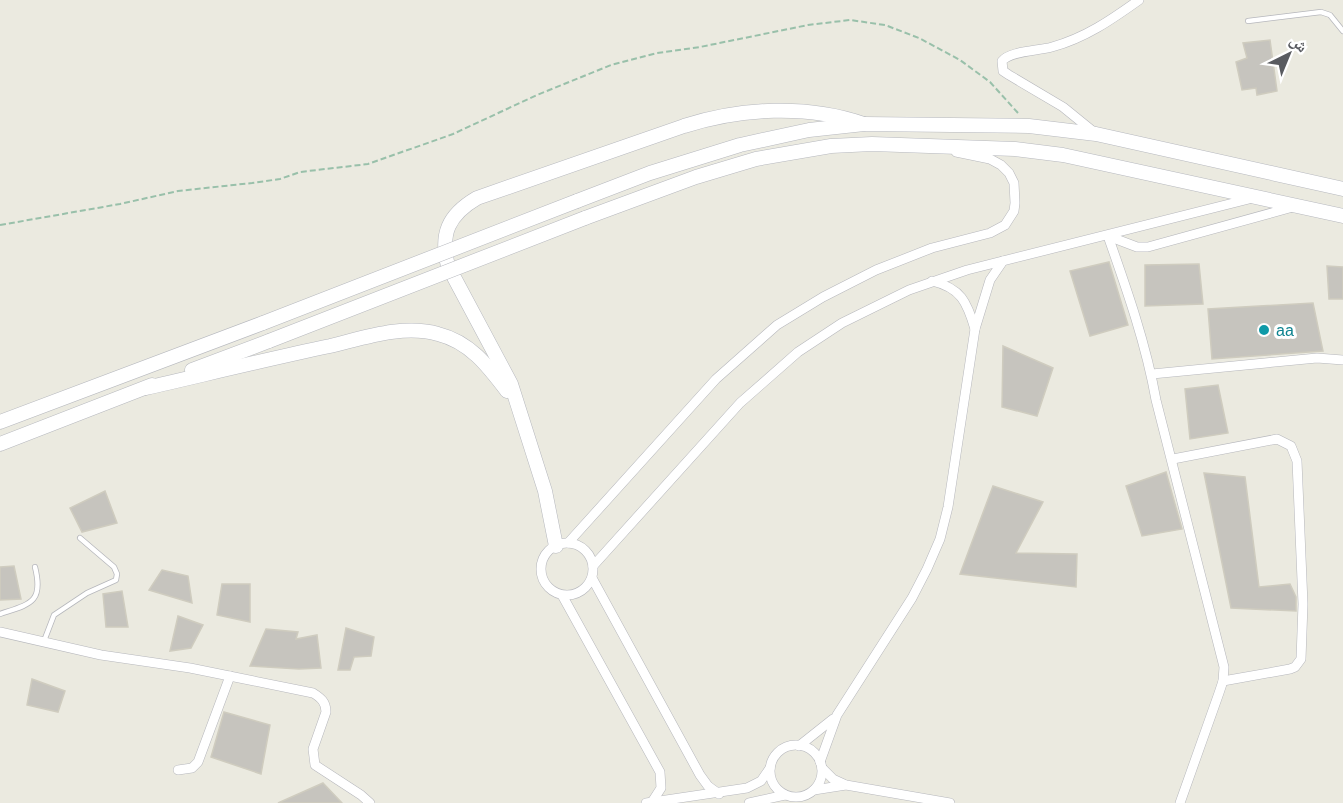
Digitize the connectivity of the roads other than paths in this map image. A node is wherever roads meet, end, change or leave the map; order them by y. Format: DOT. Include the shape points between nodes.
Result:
graph roads {
  1 [pos="1139,0"];
  2 [pos="1248,21"];
  3 [pos="1343,31"];
  4 [pos="864,124"];
  5 [pos="1096,134"];
  6 [pos="936,146"];
  7 [pos="1151,146"];
  8 [pos="1147,172"];
  9 [pos="1343,189"];
  10 [pos="1259,197"];
  11 [pos="1294,207"];
  12 [pos="1343,216"];
  13 [pos="1108,236"];
  14 [pos="1003,261"];
  15 [pos="932,281"];
  16 [pos="975,329"];
  17 [pos="1343,360"];
  18 [pos="1152,374"];
  19 [pos="146,388"];
  20 [pos="517,403"];
  21 [pos="0,422"];
  22 [pos="0,444"];
  23 [pos="1173,459"];
  24 [pos="80,538"];
  25 [pos="562,545"];
  26 [pos="593,566"];
  27 [pos="35,567"];
  28 [pos="592,578"];
  29 [pos="562,595"];
  30 [pos="0,614"];
  31 [pos="0,632"];
  32 [pos="44,641"];
  33 [pos="230,676"];
  34 [pos="1223,681"];
  35 [pos="837,715"];
  36 [pos="799,746"];
  37 [pos="821,765"];
  38 [pos="770,768"];
  39 [pos="178,770"];
  40 [pos="846,785"];
  41 [pos="813,791"];
  42 [pos="719,794"];
  43 [pos="788,798"];
  44 [pos="649,802"];
  45 [pos="370,803"];
  46 [pos="749,803"];
  47 [pos="807,803"];
  48 [pos="950,803"];
  49 [pos="1180,803"];
  1 -- 5 [label="street" via="1088,34 1043,50 1013,54 1002,61 1003,70 1009,75 1063,107"];
  2 -- 3 [label="lane" via="1321,12 1330,15"];
  4 -- 5 [label="main road" via="1029,126"];
  4 -- 20 [label="main road" via="836,115 807,112 714,117 486,194 467,204 447,228 448,267 502,366"];
  4 -- 21 [label="main road, bridge" via="809,130 740,145 660,170"];
  5 -- 7 [label="main road"];
  6 -- 8 [label="main road" via="1015,149"];
  6 -- 19 [label="main road, bridge" via="831,146 756,159 696,177"];
  6 -- 25 [label="street" via="990,159 1009,174 1014,183 1015,203 1005,225 876,270 777,325 716,379"];
  7 -- 8 [label="main road"];
  7 -- 9 [label="main road"];
  8 -- 10 [label="main road"];
  10 -- 11 [label="main road"];
  10 -- 13 [label="street"];
  11 -- 12 [label="main road"];
  11 -- 13 [label="street" via="1148,247"];
  13 -- 14 [label="street"];
  13 -- 18 [label="street"];
  14 -- 15 [label="street"];
  14 -- 16 [label="street" via="990,280"];
  15 -- 16 [label="street" via="959,294"];
  15 -- 26 [label="street" via="842,323 778,368 740,403"];
  16 -- 35 [label="street" via="940,539 912,598"];
  17 -- 18 [label="street" via="1317,358"];
  18 -- 23 [label="street"];
  19 -- 20 [label="main road" via="391,333 423,331 467,347 480,357"];
  19 -- 22 [label="main road"];
  20 -- 25 [label="main road"];
  23 -- 34 [label="street" via="1222,659"];
  23 -- 34 [label="street" via="1277,439 1291,446 1297,461 1301,659 1290,669"];
  24 -- 32 [label="lane" via="114,567 116,580 54,615"];
  25 -- 26 [label="street" via="577,545"];
  25 -- 29 [label="street" via="548,551 541,568 547,585"];
  26 -- 28 [label="street"];
  27 -- 30 [label="lane" via="38,594 34,600"];
  28 -- 29 [label="street" via="583,590"];
  28 -- 42 [label="street" via="700,775"];
  29 -- 44 [label="street" via="660,772 660,788"];
  31 -- 32 [label="street"];
  32 -- 33 [label="street" via="101,655"];
  33 -- 39 [label="street" via="198,762 192,768"];
  33 -- 45 [label="street" via="302,690 322,700 326,712 313,749 315,765"];
  34 -- 49 [label="street"];
  35 -- 36 [label="street"];
  35 -- 37 [label="street"];
  36 -- 37 [label="street" via="815,754"];
  36 -- 38 [label="street" via="777,753"];
  37 -- 40 [label="street"];
  37 -- 41 [label="street" via="819,784"];
  38 -- 42 [label="street" via="754,785"];
  38 -- 43 [label="street" via="773,784"];
  40 -- 41 [label="street"];
  40 -- 48 [label="street"];
  41 -- 43 [label="street"];
  41 -- 47 [label="street"];
  42 -- 44 [label="street"];
  43 -- 46 [label="street"];
}
